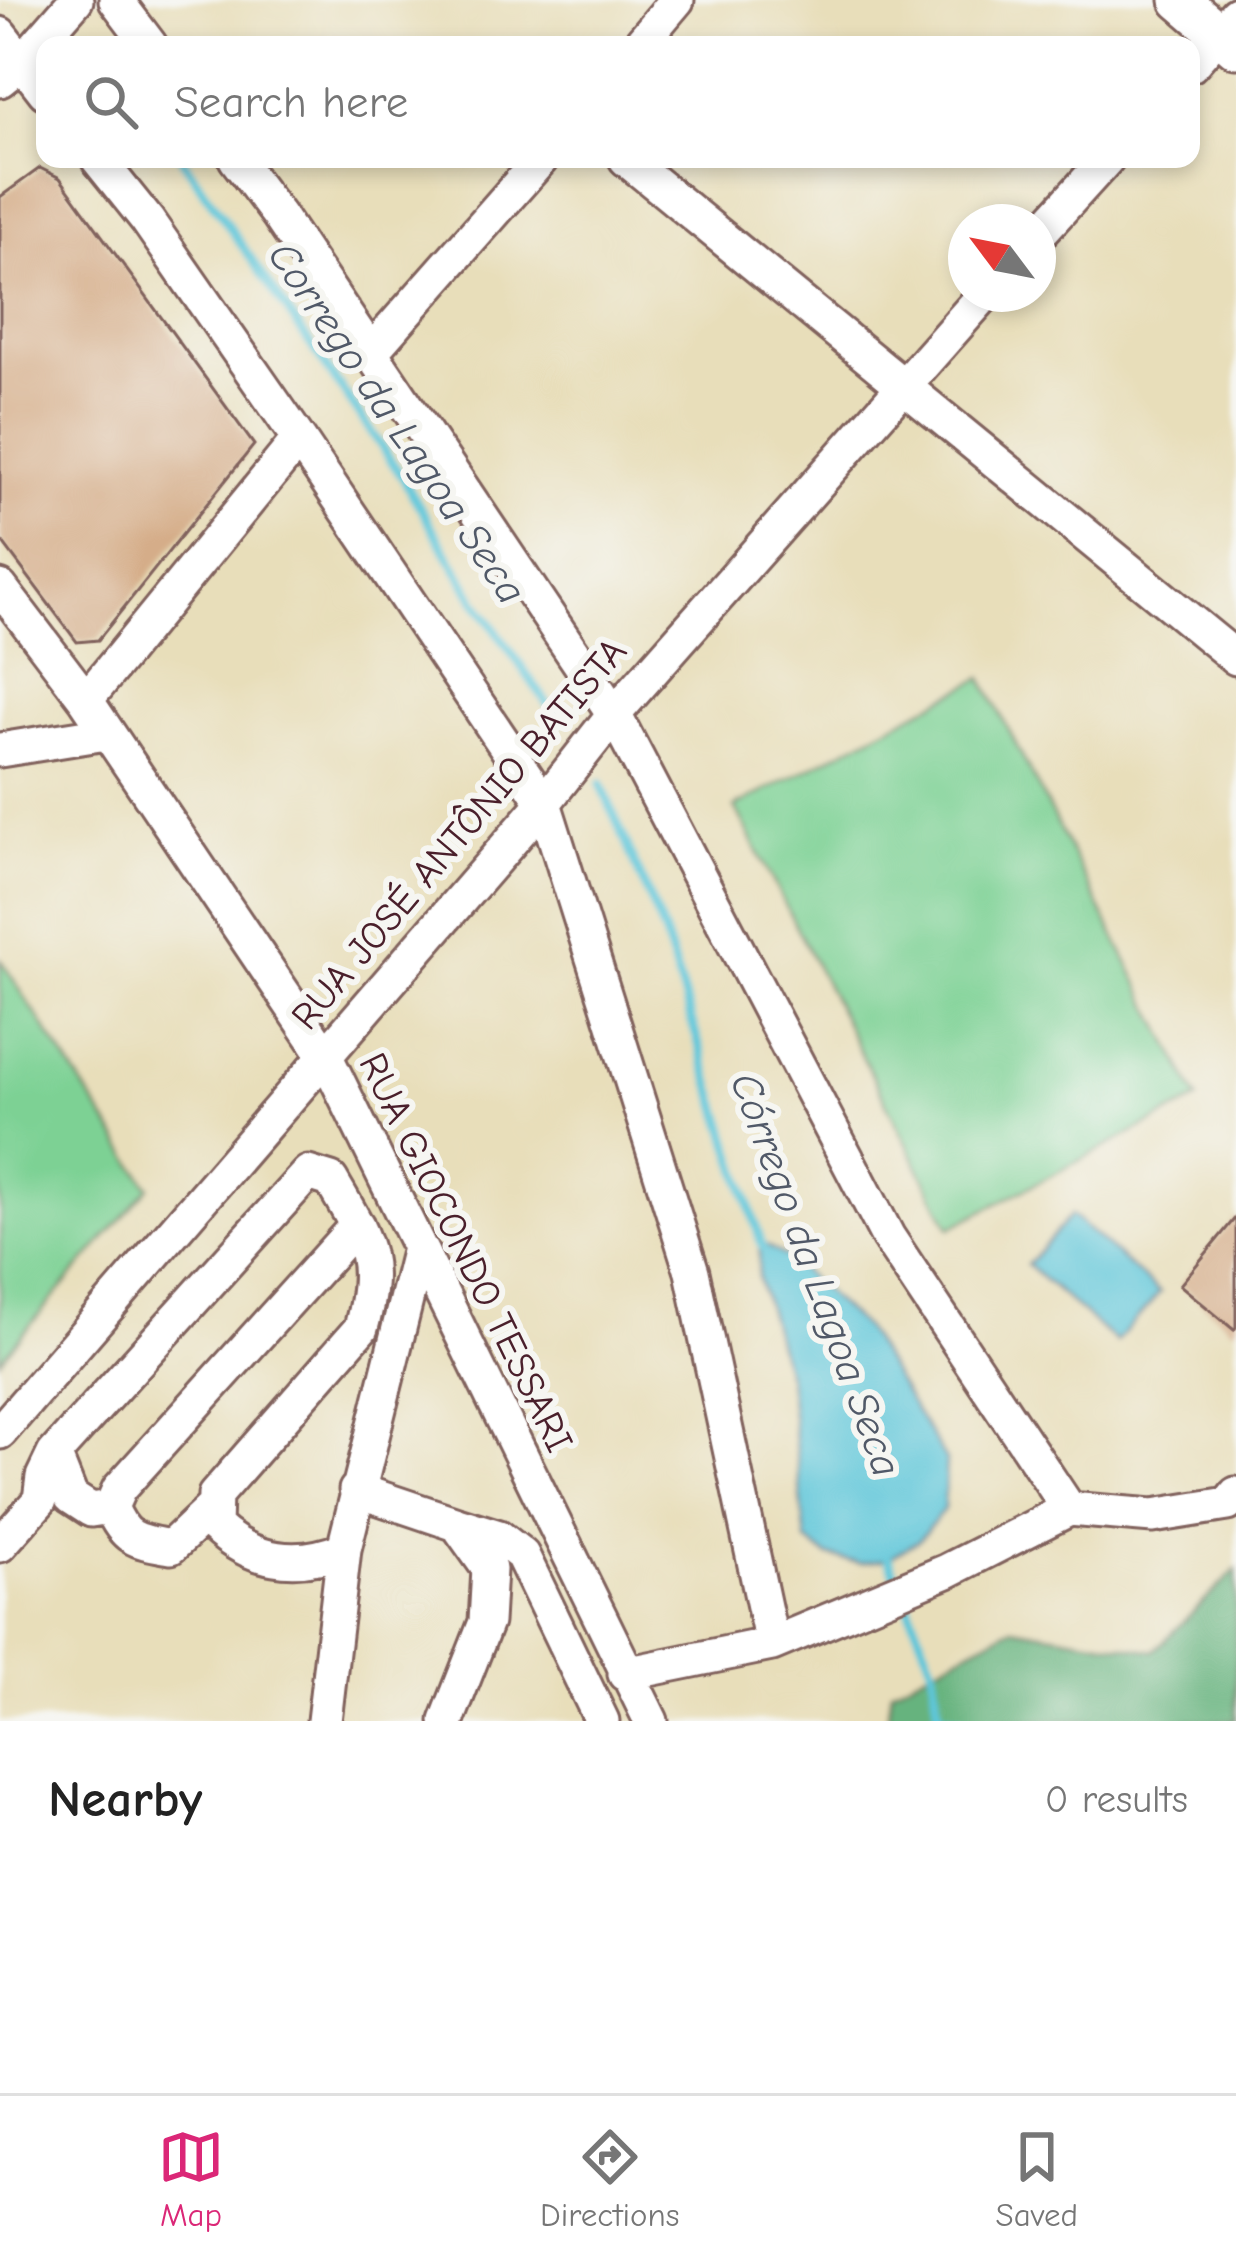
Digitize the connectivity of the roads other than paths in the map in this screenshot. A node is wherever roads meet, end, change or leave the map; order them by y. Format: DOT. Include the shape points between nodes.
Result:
graph roads {
  1 [pos="76,0"];
  2 [pos="116,0"];
  3 [pos="677,0"];
  4 [pos="1180,0"];
  5 [pos="1230,32"];
  6 [pos="0,34"];
  7 [pos="44,36"];
  8 [pos="143,36"];
  9 [pos="647,36"];
  10 [pos="36,44"];
  11 [pos="1200,57"];
  12 [pos="11,72"];
  13 [pos="105,168"];
  14 [pos="242,168"];
  15 [pos="533,168"];
  16 [pos="637,168"];
  17 [pos="1099,168"];
  18 [pos="1056,215"];
  19 [pos="969,312"];
  20 [pos="371,352"];
  21 [pos="901,387"];
  22 [pos="299,439"];
  23 [pos="0,587"];
  24 [pos="1236,658"];
  25 [pos="86,700"];
  26 [pos="614,714"];
  27 [pos="106,733"];
  28 [pos="0,750"];
  29 [pos="544,803"];
  30 [pos="325,1054"];
  31 [pos="357,1225"];
  32 [pos="419,1248"];
  33 [pos="0,1432"];
  34 [pos="54,1454"];
  35 [pos="356,1490"];
  36 [pos="1236,1495"];
  37 [pos="214,1506"];
  38 [pos="111,1507"];
  39 [pos="1069,1509"];
  40 [pos="458,1524"];
  41 [pos="0,1546"];
  42 [pos="344,1550"];
  43 [pos="772,1644"];
  44 [pos="626,1674"];
  45 [pos="324,1721"];
  46 [pos="447,1721"];
  47 [pos="602,1721"];
  48 [pos="651,1721"];
  1 -- 7 [label="street"];
  2 -- 8 [label="street"];
  3 -- 9 [label="street"];
  4 -- 5 [label="main road"];
  5 -- 11 [label="street"];
  6 -- 12 [label="street"];
  10 -- 12 [label="street"];
  13 -- 22 [label="street"];
  14 -- 20 [label="street"];
  15 -- 20 [label="street"];
  16 -- 21 [label="street"];
  17 -- 18 [label="street"];
  19 -- 21 [label="street, RUA JOSÉ ANTÔNIO BATISTA"];
  20 -- 26 [label="street"];
  21 -- 24 [label="street"];
  21 -- 26 [label="street, RUA JOSÉ ANTÔNIO BATISTA"];
  22 -- 25 [label="street"];
  22 -- 29 [label="street"];
  23 -- 25 [label="street, RUA GIOCONDO TESSARI"];
  25 -- 27 [label="street, RUA GIOCONDO TESSARI"];
  26 -- 29 [label="street, RUA JOSÉ ANTÔNIO BATISTA"];
  26 -- 39 [label="street" via="888,1237"];
  27 -- 28 [label="street"];
  27 -- 30 [label="street, RUA GIOCONDO TESSARI"];
  29 -- 30 [label="street, RUA JOSÉ ANTÔNIO BATISTA"];
  29 -- 43 [label="street" via="692,1272"];
  30 -- 32 [label="street, RUA GIOCONDO TESSARI"];
  30 -- 33 [label="street, RUA JOSÉ ANTÔNIO BATISTA"];
  31 -- 34 [label="street" via="331,1180 308,1172"];
  31 -- 37 [label="street" via="371,1258 361,1328 241,1462"];
  31 -- 38 [label="street"];
  32 -- 35 [label="street"];
  32 -- 44 [label="street, RUA GIOCONDO TESSARI"];
  34 -- 38 [label="street" via="71,1497 92,1510"];
  34 -- 41 [label="street" via="40,1500"];
  35 -- 40 [label="street"];
  35 -- 42 [label="street"];
  36 -- 39 [label="street" via="1228,1504 1153,1516"];
  37 -- 38 [label="street" via="171,1547 137,1541"];
  37 -- 42 [label="street" via="214,1526 235,1546 278,1560"];
  39 -- 43 [label="street"];
  40 -- 46 [label="street" via="489,1569 486,1622"];
  40 -- 47 [label="street" via="499,1537 521,1555"];
  42 -- 45 [label="street"];
  43 -- 44 [label="street"];
  44 -- 48 [label="street, RUA GIOCONDO TESSARI"];
}
